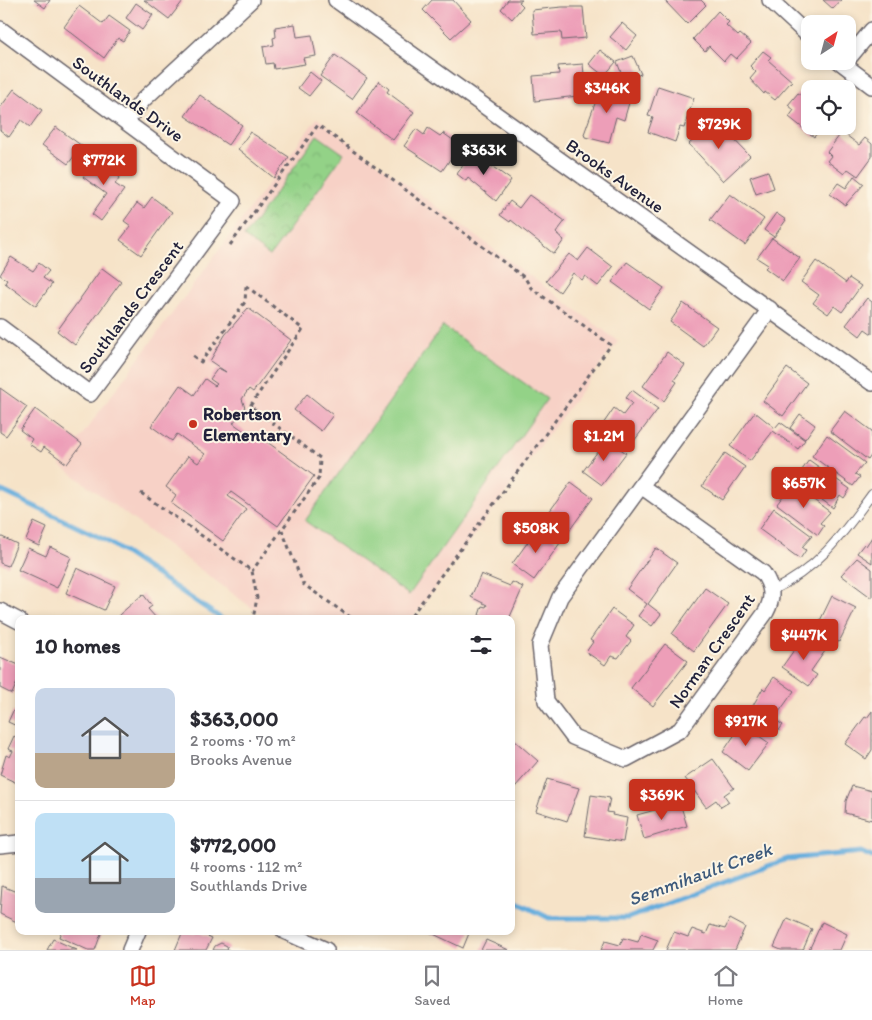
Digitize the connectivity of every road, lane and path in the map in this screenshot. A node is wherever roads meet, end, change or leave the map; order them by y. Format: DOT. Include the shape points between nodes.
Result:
graph roads {
  1 [pos="251,0"];
  2 [pos="336,0"];
  3 [pos="770,0"];
  4 [pos="0,29"];
  5 [pos="801,29"];
  6 [pos="872,30"];
  7 [pos="856,48"];
  8 [pos="854,70"];
  9 [pos="872,86"];
  10 [pos="126,121"];
  11 [pos="233,201"];
  12 [pos="230,245"];
  13 [pos="770,309"];
  14 [pos="0,327"];
  15 [pos="193,356"];
  16 [pos="872,383"];
  17 [pos="641,486"];
  18 [pos="141,493"];
  19 [pos="872,494"];
  20 [pos="282,530"];
  21 [pos="252,571"];
  22 [pos="771,591"];
  23 [pos="0,611"];
  24 [pos="253,615"];
  25 [pos="347,615"];
  26 [pos="412,615"];
  27 [pos="15,619"];
  28 [pos="15,843"];
  29 [pos="0,845"];
  30 [pos="136,935"];
  31 [pos="293,935"];
  32 [pos="130,950"];
  33 [pos="326,950"];
  1 -- 10 [label="street" via="143,100"];
  2 -- 13 [label="street, Brooks Avenue"];
  3 -- 5 [label="street"];
  4 -- 10 [label="street, Southlands Drive"];
  6 -- 7 [label="street"];
  8 -- 9 [label="street"];
  10 -- 11 [label="street, Southlands Drive"];
  11 -- 14 [label="street, Southlands Crescent" via="90,394"];
  12 -- 26 [label="path" via="318,126 611,345"];
  13 -- 16 [label="street, Brooks Avenue"];
  13 -- 17 [label="street, Norman Crescent"];
  15 -- 20 [label="path" via="201,362 244,302 246,286 303,329 250,406 320,458 319,478"];
  17 -- 22 [label="street, Norman Crescent" via="762,573"];
  17 -- 22 [label="street, Norman Crescent" via="560,598 540,646 546,701 573,737 626,759 680,730 766,612 771,602"];
  18 -- 21 [label="path"];
  19 -- 22 [label="lane" via="840,538 822,556 799,577"];
  20 -- 21 [label="path"];
  20 -- 25 [label="path" via="303,584"];
  21 -- 24 [label="path" via="257,598"];
  23 -- 27 [label="street"];
  28 -- 29 [label="street"];
  30 -- 32 [label="street"];
  31 -- 33 [label="street"];
}
